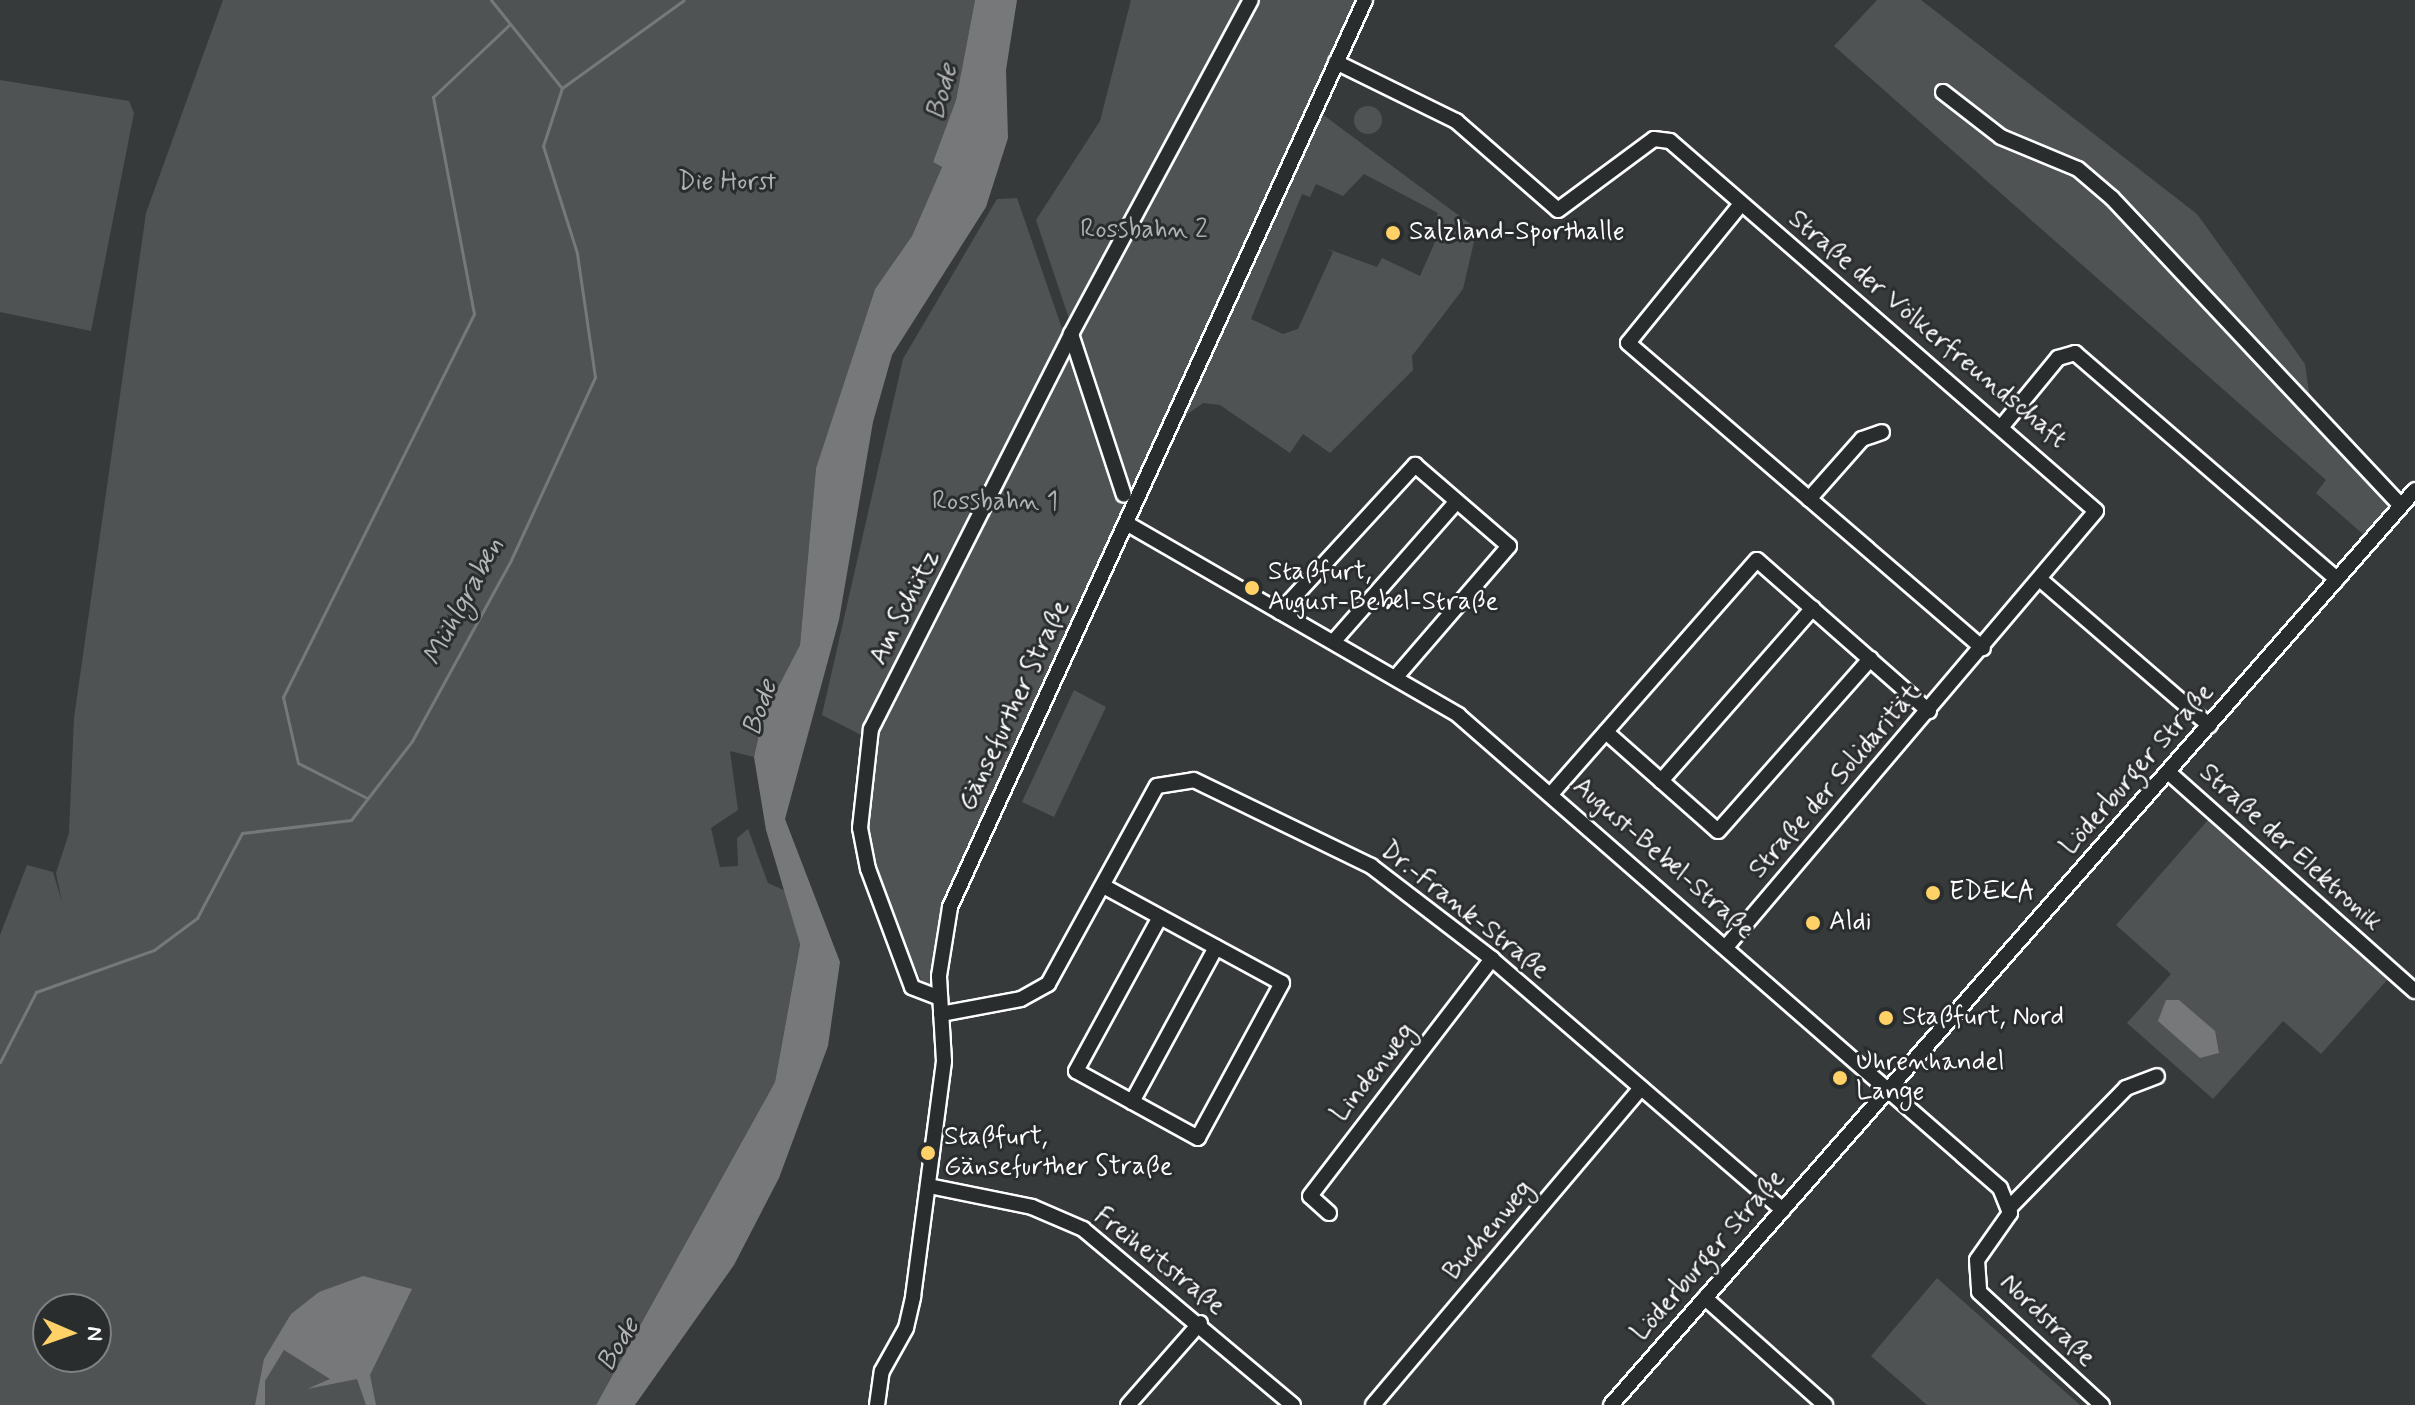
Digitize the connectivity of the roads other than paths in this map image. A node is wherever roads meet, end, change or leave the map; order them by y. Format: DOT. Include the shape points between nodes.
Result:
graph roads {
  1 [pos="1251,0"];
  2 [pos="1365,0"];
  3 [pos="1336,62"];
  4 [pos="1943,92"];
  5 [pos="1741,204"];
  6 [pos="1071,334"];
  7 [pos="2003,425"];
  8 [pos="1882,432"];
  9 [pos="2415,490"];
  10 [pos="2082,493"];
  11 [pos="1124,495"];
  12 [pos="1809,499"];
  13 [pos="1456,502"];
  14 [pos="2401,506"];
  15 [pos="1126,523"];
  16 [pos="2337,579"];
  17 [pos="2042,581"];
  18 [pos="1813,608"];
  19 [pos="1280,612"];
  20 [pos="1334,641"];
  21 [pos="1983,648"];
  22 [pos="1870,659"];
  23 [pos="1395,678"];
  24 [pos="1929,711"];
  25 [pos="2209,725"];
  26 [pos="1606,732"];
  27 [pos="2168,772"];
  28 [pos="1661,781"];
  29 [pos="1552,793"];
  30 [pos="1105,887"];
  31 [pos="1160,917"];
  32 [pos="1216,947"];
  33 [pos="1726,947"];
  34 [pos="1492,959"];
  35 [pos="2415,991"];
  36 [pos="940,998"];
  37 [pos="941,1014"];
  38 [pos="2157,1076"];
  39 [pos="1641,1088"];
  40 [pos="1887,1091"];
  41 [pos="1132,1102"];
  42 [pos="929,1186"];
  43 [pos="2011,1206"];
  44 [pos="1783,1210"];
  45 [pos="1329,1213"];
  46 [pos="1705,1298"];
  47 [pos="1200,1323"];
  48 [pos="1819,1403"];
  49 [pos="877,1405"];
  50 [pos="1128,1405"];
  51 [pos="1293,1405"];
  52 [pos="1373,1405"];
  53 [pos="1611,1405"];
  54 [pos="2102,1405"];
  1 -- 6 [label="street, Am Schütz"];
  2 -- 3 [label="street, Gänsefurther Straße"];
  3 -- 5 [label="street" via="1456,121 1558,210 1663,138"];
  3 -- 15 [label="street, Gänsefurther Straße"];
  4 -- 14 [label="street" via="2001,137 2078,169 2112,198"];
  5 -- 7 [label="street, Straße der Völkerfreundschaft"];
  5 -- 12 [label="street" via="1628,343"];
  6 -- 11 [label="street"];
  6 -- 36 [label="street, Am Schütz" via="871,729 861,775 860,828 878,899 912,987"];
  7 -- 10 [label="street, Straße der Völkerfreundschaft"];
  7 -- 16 [label="street" via="2058,358 2084,357"];
  8 -- 12 [label="street" via="1862,439"];
  9 -- 14 [label="street, Löderburger Straße"];
  10 -- 17 [label="street, Straße der Solidarität" via="2094,521"];
  12 -- 21 [label="street"];
  13 -- 19 [label="street" via="1415,465"];
  13 -- 20 [label="street"];
  13 -- 23 [label="street" via="1509,546"];
  14 -- 16 [label="street, Löderburger Straße"];
  15 -- 19 [label="street, August-Bebel-Straße"];
  15 -- 36 [label="street, Gänsefurther Straße" via="950,907"];
  16 -- 25 [label="street, Löderburger Straße"];
  17 -- 21 [label="street, Straße der Solidarität"];
  17 -- 25 [label="street"];
  18 -- 22 [label="street"];
  18 -- 26 [label="street" via="1757,560"];
  18 -- 28 [label="street"];
  19 -- 20 [label="street, August-Bebel-Straße"];
  20 -- 23 [label="street, August-Bebel-Straße"];
  21 -- 24 [label="street, Straße der Solidarität"];
  22 -- 24 [label="street"];
  22 -- 28 [label="street" via="1718,831"];
  23 -- 29 [label="street, August-Bebel-Straße" via="1458,715"];
  24 -- 33 [label="street, Straße der Solidarität"];
  25 -- 27 [label="street, Löderburger Straße"];
  26 -- 28 [label="street"];
  26 -- 29 [label="street"];
  27 -- 35 [label="street, Straße der Elektronik"];
  27 -- 40 [label="street, Löderburger Straße"];
  29 -- 33 [label="street, August-Bebel-Straße"];
  30 -- 31 [label="street"];
  30 -- 34 [label="street, Dr.-Frank-Straße" via="1157,786 1194,780 1371,866"];
  30 -- 37 [label="street, Dr.-Frank-Straße" via="1039,992"];
  31 -- 32 [label="street"];
  31 -- 41 [label="street" via="1076,1071"];
  32 -- 41 [label="street"];
  32 -- 41 [label="street" via="1282,983 1198,1138"];
  33 -- 40 [label="street, August-Bebel-Straße"];
  34 -- 39 [label="street, Dr.-Frank-Straße"];
  34 -- 45 [label="street, Lindenweg" via="1310,1196"];
  36 -- 37 [label="street, Gänsefurther Straße"];
  37 -- 42 [label="street, Gänsefurther Straße" via="944,1061"];
  38 -- 43 [label="street, Nordstraße" via="2126,1088"];
  39 -- 44 [label="street, Dr.-Frank-Straße"];
  39 -- 52 [label="street, Buchenweg"];
  40 -- 43 [label="street" via="2000,1188"];
  40 -- 44 [label="street, Löderburger Straße"];
  42 -- 47 [label="street, Freiheitstraße" via="1032,1207 1083,1229"];
  42 -- 49 [label="street, Gänsefurther Straße" via="909,1320 885,1362"];
  43 -- 54 [label="street, Nordstraße" via="1977,1260 1979,1292"];
  44 -- 46 [label="street, Löderburger Straße"];
  46 -- 48 [label="street"];
  46 -- 53 [label="street, Löderburger Straße"];
  47 -- 50 [label="street"];
  47 -- 51 [label="street, Freiheitstraße"];
}
